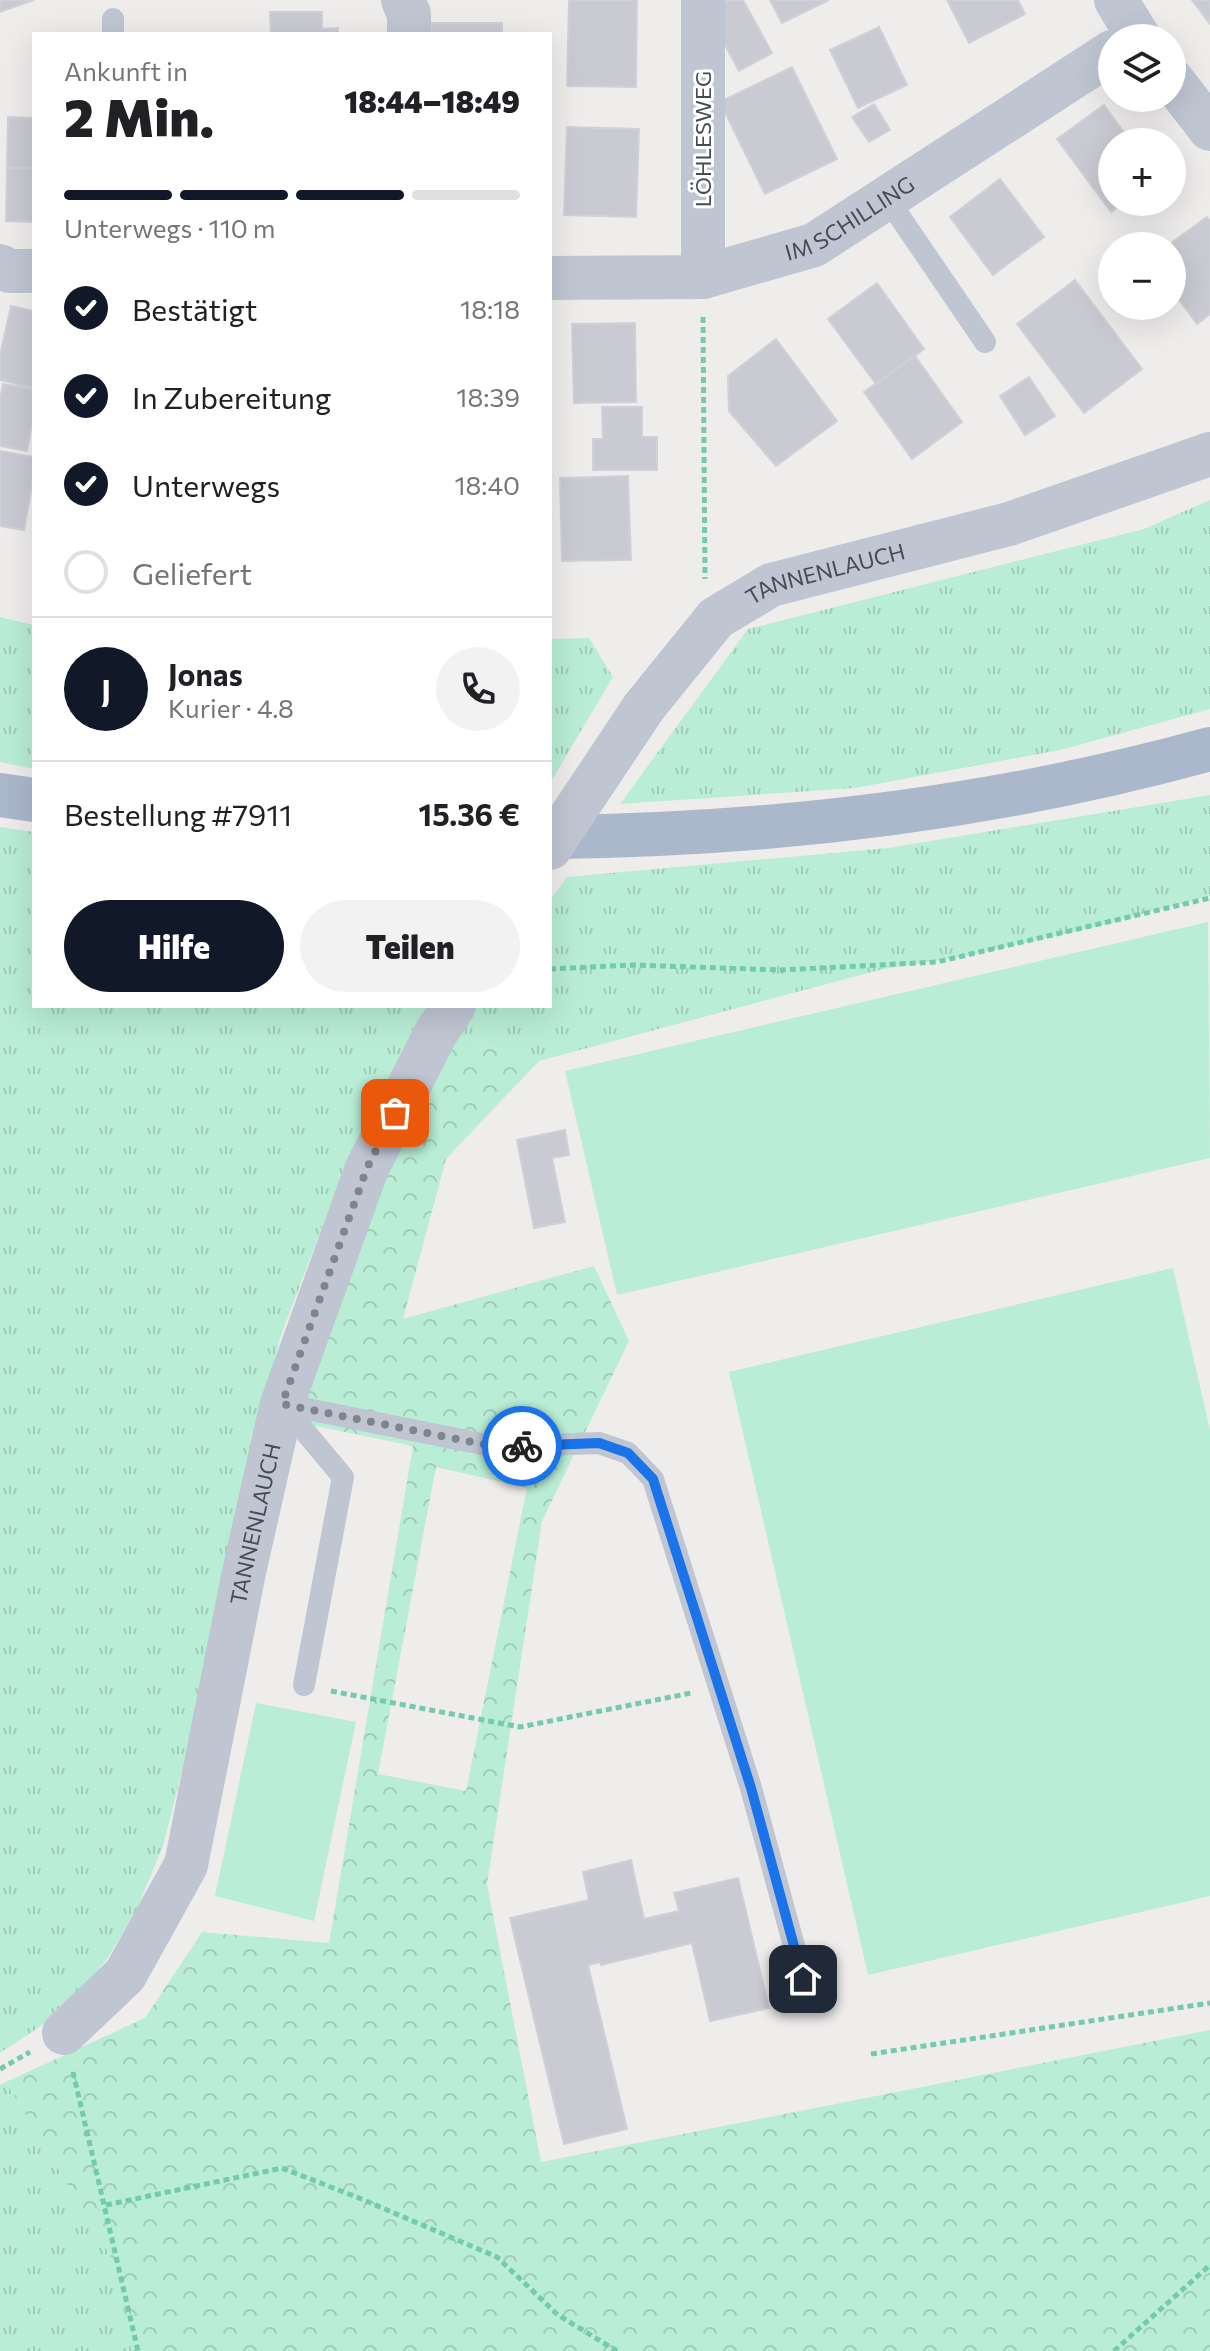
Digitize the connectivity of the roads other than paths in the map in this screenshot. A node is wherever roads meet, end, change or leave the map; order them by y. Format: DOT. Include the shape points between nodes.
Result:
graph roads {
  1 [pos="403,0"];
  2 [pos="703,0"];
  3 [pos="409,32"];
  4 [pos="1098,54"];
  5 [pos="1186,98"];
  6 [pos="1210,129"];
  7 [pos="887,198"];
  8 [pos="0,266"];
  9 [pos="32,271"];
  10 [pos="703,277"];
  11 [pos="552,278"];
  12 [pos="985,342"];
  13 [pos="1210,454"];
  14 [pos="1210,749"];
  15 [pos="0,795"];
  16 [pos="32,800"];
  17 [pos="552,837"];
  18 [pos="552,845"];
  19 [pos="453,1008"];
  20 [pos="282,1404"];
  21 [pos="304,1685"];
  22 [pos="803,1979"];
  23 [pos="64,2033"];
  1 -- 3 [label="street"];
  2 -- 10 [label="street, LÖHLESWEG"];
  4 -- 7 [label="street, IM SCHILLING"];
  5 -- 6 [label="street"];
  7 -- 10 [label="street, IM SCHILLING" via="814,245"];
  7 -- 12 [label="lane"];
  8 -- 9 [label="street"];
  10 -- 11 [label="street, IM SCHILLING"];
  13 -- 18 [label="street, TANNENLAUCH, bridge" via="1009,524 771,585 716,618 644,707"];
  14 -- 17 [label="main road" via="1033,789 851,818"];
  15 -- 16 [label="main road"];
  19 -- 20 [label="street, TANNENLAUCH" via="367,1168"];
  20 -- 21 [label="lane" via="343,1477"];
  20 -- 22 [label="lane" via="497,1447 599,1443 628,1453 653,1479 751,1788"];
  20 -- 23 [label="street, TANNENLAUCH" via="186,1865 125,1975"];
}
